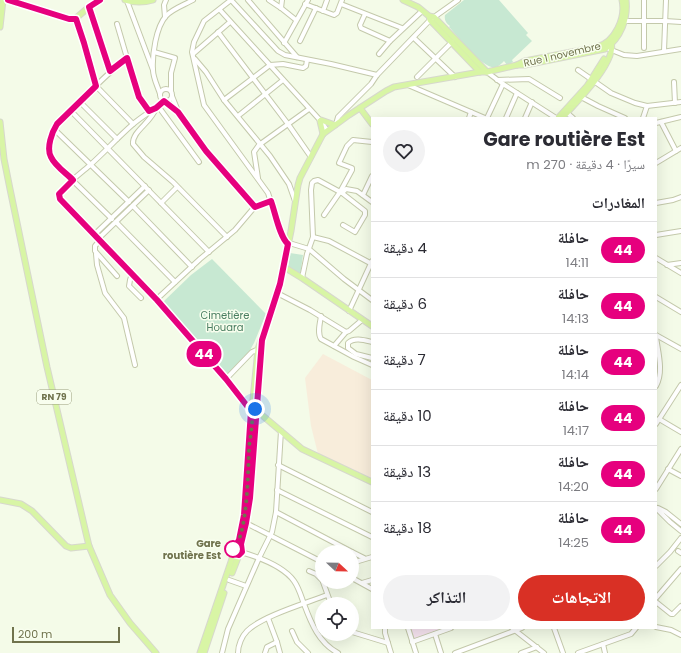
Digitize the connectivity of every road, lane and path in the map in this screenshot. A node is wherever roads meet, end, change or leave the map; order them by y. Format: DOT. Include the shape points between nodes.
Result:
graph roads {
  1 [pos="3,0"];
  2 [pos="8,0"];
  3 [pos="100,0"];
  4 [pos="126,0"];
  5 [pos="153,0"];
  6 [pos="166,0"];
  7 [pos="193,0"];
  8 [pos="231,0"];
  9 [pos="248,0"];
  10 [pos="269,0"];
  11 [pos="282,0"];
  12 [pos="327,0"];
  13 [pos="403,0"];
  14 [pos="451,0"];
  15 [pos="458,0"];
  16 [pos="622,0"];
  17 [pos="626,0"];
  18 [pos="644,0"];
  19 [pos="666,0"];
  20 [pos="306,2"];
  21 [pos="341,2"];
  22 [pos="450,6"];
  23 [pos="89,7"];
  24 [pos="282,8"];
  25 [pos="316,8"];
  26 [pos="220,10"];
  27 [pos="323,11"];
  28 [pos="422,11"];
  29 [pos="365,14"];
  30 [pos="165,17"];
  31 [pos="431,18"];
  32 [pos="623,18"];
  33 [pos="76,19"];
  34 [pos="296,20"];
  35 [pos="644,20"];
  36 [pos="665,21"];
  37 [pos="230,22"];
  38 [pos="681,22"];
  39 [pos="117,24"];
  40 [pos="0,27"];
  41 [pos="402,28"];
  42 [pos="218,32"];
  43 [pos="414,38"];
  44 [pos="390,40"];
  45 [pos="300,41"];
  46 [pos="452,42"];
  47 [pos="284,43"];
  48 [pos="610,45"];
  49 [pos="644,48"];
  50 [pos="681,49"];
  51 [pos="664,51"];
  52 [pos="154,52"];
  53 [pos="379,54"];
  54 [pos="193,56"];
  55 [pos="297,57"];
  56 [pos="127,58"];
  57 [pos="307,60"];
  58 [pos="435,60"];
  59 [pos="270,65"];
  60 [pos="578,70"];
  61 [pos="110,71"];
  62 [pos="153,71"];
  63 [pos="480,72"];
  64 [pos="487,72"];
  65 [pos="377,75"];
  66 [pos="418,77"];
  67 [pos="455,77"];
  68 [pos="253,78"];
  69 [pos="494,78"];
  70 [pos="283,80"];
  71 [pos="593,81"];
  72 [pos="674,82"];
  73 [pos="408,84"];
  74 [pos="503,84"];
  75 [pos="157,85"];
  76 [pos="96,86"];
  77 [pos="170,92"];
  78 [pos="517,93"];
  79 [pos="160,94"];
  80 [pos="265,95"];
  81 [pos="581,97"];
  82 [pos="560,98"];
  83 [pos="224,100"];
  84 [pos="80,101"];
  85 [pos="165,101"];
  86 [pos="532,102"];
  87 [pos="681,102"];
  88 [pos="675,103"];
  89 [pos="647,106"];
  90 [pos="157,107"];
  91 [pos="360,108"];
  92 [pos="310,109"];
  93 [pos="70,110"];
  94 [pos="149,111"];
  95 [pos="178,112"];
  96 [pos="471,112"];
  97 [pos="565,112"];
  98 [pos="238,116"];
  99 [pos="468,117"];
  100 [pos="484,117"];
  101 [pos="486,117"];
  102 [pos="506,117"];
  103 [pos="525,117"];
  104 [pos="555,117"];
  105 [pos="558,117"];
  106 [pos="562,117"];
  107 [pos="572,117"];
  108 [pos="623,117"];
  109 [pos="643,117"];
  110 [pos="681,117"];
  111 [pos="320,120"];
  112 [pos="0,122"];
  113 [pos="371,123"];
  114 [pos="658,123"];
  115 [pos="133,124"];
  116 [pos="288,124"];
  117 [pos="332,126"];
  118 [pos="54,129"];
  119 [pos="323,134"];
  120 [pos="117,138"];
  121 [pos="371,142"];
  122 [pos="259,145"];
  123 [pos="108,148"];
  124 [pos="681,148"];
  125 [pos="676,151"];
  126 [pos="311,158"];
  127 [pos="199,162"];
  128 [pos="657,162"];
  129 [pos="91,164"];
  130 [pos="258,178"];
  131 [pos="371,178"];
  132 [pos="73,180"];
  133 [pos="289,184"];
  134 [pos="145,186"];
  135 [pos="298,186"];
  136 [pos="177,187"];
  137 [pos="149,190"];
  138 [pos="341,193"];
  139 [pos="363,195"];
  140 [pos="681,197"];
  141 [pos="271,201"];
  142 [pos="295,201"];
  143 [pos="371,201"];
  144 [pos="129,202"];
  145 [pos="161,203"];
  146 [pos="657,203"];
  147 [pos="133,206"];
  148 [pos="255,207"];
  149 [pos="324,215"];
  150 [pos="112,219"];
  151 [pos="116,222"];
  152 [pos="343,225"];
  153 [pos="681,232"];
  154 [pos="95,234"];
  155 [pos="657,235"];
  156 [pos="227,237"];
  157 [pos="313,237"];
  158 [pos="100,239"];
  159 [pos="288,244"];
  160 [pos="309,249"];
  161 [pos="209,252"];
  162 [pos="96,254"];
  163 [pos="657,259"];
  164 [pos="371,262"];
  165 [pos="681,263"];
  166 [pos="371,265"];
  167 [pos="667,265"];
  168 [pos="192,267"];
  169 [pos="284,267"];
  170 [pos="681,273"];
  171 [pos="132,274"];
  172 [pos="117,276"];
  173 [pos="302,278"];
  174 [pos="175,282"];
  175 [pos="358,290"];
  176 [pos="277,292"];
  177 [pos="141,298"];
  178 [pos="657,298"];
  179 [pos="371,299"];
  180 [pos="157,300"];
  181 [pos="349,311"];
  182 [pos="681,312"];
  183 [pos="321,316"];
  184 [pos="362,320"];
  185 [pos="371,325"];
  186 [pos="346,332"];
  187 [pos="657,337"];
  188 [pos="371,342"];
  189 [pos="657,345"];
  190 [pos="334,346"];
  191 [pos="260,349"];
  192 [pos="681,349"];
  193 [pos="371,358"];
  194 [pos="135,365"];
  195 [pos="371,365"];
  196 [pos="226,379"];
  197 [pos="657,384"];
  198 [pos="681,385"];
  199 [pos="254,412"];
  200 [pos="659,419"];
  201 [pos="657,422"];
  202 [pos="281,431"];
  203 [pos="681,432"];
  204 [pos="681,449"];
  205 [pos="278,465"];
  206 [pos="668,469"];
  207 [pos="681,476"];
  208 [pos="371,482"];
  209 [pos="657,487"];
  210 [pos="277,490"];
  211 [pos="0,500"];
  212 [pos="657,508"];
  213 [pos="657,509"];
  214 [pos="276,512"];
  215 [pos="371,512"];
  216 [pos="681,522"];
  217 [pos="246,523"];
  218 [pos="676,527"];
  219 [pos="681,530"];
  220 [pos="271,535"];
  221 [pos="371,537"];
  222 [pos="681,538"];
  223 [pos="339,545"];
  224 [pos="89,546"];
  225 [pos="238,551"];
  226 [pos="359,556"];
  227 [pos="371,556"];
  228 [pos="259,558"];
  229 [pos="315,558"];
  230 [pos="364,558"];
  231 [pos="359,560"];
  232 [pos="657,565"];
  233 [pos="681,569"];
  234 [pos="309,571"];
  235 [pos="315,574"];
  236 [pos="229,580"];
  237 [pos="371,580"];
  238 [pos="359,582"];
  239 [pos="362,583"];
  240 [pos="246,586"];
  241 [pos="371,588"];
  242 [pos="325,589"];
  243 [pos="327,595"];
  244 [pos="657,597"];
  245 [pos="657,603"];
  246 [pos="304,604"];
  247 [pos="681,606"];
  248 [pos="268,618"];
  249 [pos="657,627"];
  250 [pos="385,629"];
  251 [pos="408,629"];
  252 [pos="448,629"];
  253 [pos="514,629"];
  254 [pos="554,629"];
  255 [pos="635,629"];
  256 [pos="292,631"];
  257 [pos="359,634"];
  258 [pos="435,634"];
  259 [pos="681,635"];
  260 [pos="277,642"];
  261 [pos="412,642"];
  262 [pos="388,643"];
  263 [pos="603,644"];
  264 [pos="538,647"];
  265 [pos="156,653"];
  266 [pos="200,653"];
  267 [pos="204,653"];
  268 [pos="222,653"];
  269 [pos="238,653"];
  270 [pos="265,653"];
  271 [pos="280,653"];
  272 [pos="308,653"];
  273 [pos="338,653"];
  274 [pos="392,653"];
  275 [pos="416,653"];
  276 [pos="441,653"];
  277 [pos="455,653"];
  278 [pos="521,653"];
  279 [pos="544,653"];
  280 [pos="563,653"];
  281 [pos="578,653"];
  282 [pos="605,653"];
  1 -- 40 [label="main road"];
  2 -- 33 [label="main road"];
  3 -- 23 [label="main road"];
  4 -- 5 [label="main road" via="144,3"];
  4 -- 62 [label="street"];
  6 -- 30 [label="street"];
  7 -- 30 [label="street"];
  8 -- 26 [label="street"];
  8 -- 55 [label="street" via="278,51 285,56"];
  9 -- 47 [label="street"];
  10 -- 24 [label="street"];
  11 -- 24 [label="street"];
  12 -- 27 [label="street"];
  13 -- 28 [label="main road"];
  14 -- 22 [label="street"];
  15 -- 22 [label="street"];
  16 -- 32 [label="main road"];
  17 -- 32 [label="main road"];
  18 -- 35 [label="street"];
  19 -- 36 [label="street"];
  20 -- 25 [label="street"];
  20 -- 34 [label="street"];
  21 -- 27 [label="street" via="336,14"];
  21 -- 29 [label="street"];
  22 -- 31 [label="street"];
  23 -- 33 [label="main road"];
  23 -- 61 [label="street"];
  24 -- 34 [label="street"];
  25 -- 27 [label="street"];
  25 -- 45 [label="street"];
  26 -- 37 [label="street"];
  26 -- 54 [label="street" via="204,21 192,47"];
  28 -- 31 [label="main road"];
  28 -- 41 [label="street"];
  29 -- 41 [label="street"];
  29 -- 44 [label="street" via="360,25 362,29"];
  30 -- 52 [label="street" via="158,32"];
  31 -- 43 [label="street"];
  31 -- 46 [label="main road"];
  31 -- 64 [label="main road"];
  32 -- 35 [label="street"];
  32 -- 48 [label="main road, Rue 1 novembre" via="617,37"];
  33 -- 76 [label="street"];
  34 -- 47 [label="street"];
  35 -- 36 [label="street"];
  35 -- 49 [label="street"];
  36 -- 38 [label="street"];
  36 -- 51 [label="street"];
  37 -- 42 [label="street"];
  37 -- 59 [label="street"];
  39 -- 56 [label="street"];
  41 -- 44 [label="street"];
  42 -- 54 [label="street"];
  42 -- 68 [label="street"];
  43 -- 58 [label="street"];
  43 -- 65 [label="street"];
  44 -- 53 [label="street"];
  46 -- 58 [label="street"];
  46 -- 63 [label="main road"];
  47 -- 55 [label="street"];
  48 -- 51 [label="street" via="621,54 637,56"];
  48 -- 64 [label="main road, Rue 1 novembre" via="599,51"];
  48 -- 71 [label="main road"];
  50 -- 51 [label="street"];
  52 -- 62 [label="street"];
  52 -- 77 [label="street" via="175,58"];
  54 -- 83 [label="street"];
  54 -- 130 [label="street" via="204,105"];
  55 -- 57 [label="street"];
  56 -- 61 [label="street"];
  56 -- 94 [label="street" via="139,97"];
  57 -- 59 [label="street" via="303,68 283,64"];
  57 -- 65 [label="street"];
  58 -- 66 [label="street"];
  58 -- 67 [label="street"];
  59 -- 68 [label="street"];
  59 -- 70 [label="street"];
  60 -- 71 [label="street"];
  61 -- 76 [label="street"];
  62 -- 75 [label="street"];
  63 -- 64 [label="main road, Rue 1 novembre"];
  63 -- 67 [label="main road, Rue 1 novembre"];
  63 -- 69 [label="street"];
  64 -- 69 [label="street"];
  65 -- 117 [label="street"];
  67 -- 73 [label="main road, Rue 1 novembre"];
  68 -- 80 [label="street"];
  68 -- 83 [label="street"];
  69 -- 74 [label="street"];
  69 -- 82 [label="street" via="529,79"];
  70 -- 80 [label="street"];
  70 -- 92 [label="street"];
  71 -- 81 [label="main road"];
  71 -- 89 [label="street" via="611,93"];
  71 -- 97 [label="main road"];
  72 -- 88 [label="street"];
  73 -- 91 [label="main road, Rue 1 novembre" via="389,89"];
  73 -- 96 [label="street"];
  74 -- 78 [label="street"];
  74 -- 101 [label="street"];
  75 -- 77 [label="street"];
  75 -- 79 [label="street"];
  76 -- 84 [label="street"];
  76 -- 115 [label="street"];
  77 -- 79 [label="street" via="162,91"];
  77 -- 85 [label="street" via="170,100"];
  77 -- 95 [label="street"];
  78 -- 86 [label="street"];
  78 -- 102 [label="street"];
  79 -- 85 [label="street"];
  80 -- 98 [label="street"];
  80 -- 116 [label="street"];
  81 -- 97 [label="main road"];
  81 -- 108 [label="street"];
  83 -- 98 [label="street"];
  84 -- 93 [label="street"];
  84 -- 120 [label="street"];
  85 -- 90 [label="street"];
  85 -- 95 [label="street"];
  86 -- 103 [label="street"];
  86 -- 104 [label="street"];
  87 -- 88 [label="street"];
  88 -- 89 [label="street"];
  89 -- 109 [label="street"];
  90 -- 94 [label="street"];
  90 -- 127 [label="street"];
  90 -- 136 [label="street" via="152,117 134,137 133,144"];
  91 -- 113 [label="main road"];
  91 -- 117 [label="main road, Rue 1 novembre"];
  92 -- 111 [label="street"];
  92 -- 116 [label="street"];
  93 -- 118 [label="street"];
  93 -- 123 [label="street"];
  94 -- 115 [label="street"];
  95 -- 148 [label="street" via="206,151"];
  96 -- 99 [label="street"];
  96 -- 100 [label="street"];
  97 -- 105 [label="main road"];
  97 -- 106 [label="main road"];
  97 -- 107 [label="street"];
  98 -- 122 [label="street"];
  110 -- 114 [label="street"];
  111 -- 117 [label="main road"];
  111 -- 117 [label="street"];
  111 -- 119 [label="main road"];
  112 -- 224 [label="main road, RN 79" via="4,159 47,367"];
  114 -- 125 [label="street"];
  115 -- 120 [label="street"];
  116 -- 122 [label="street"];
  116 -- 126 [label="street"];
  117 -- 119 [label="main road, Rue 1 novembre"];
  118 -- 129 [label="street"];
  118 -- 132 [label="street" via="51,157"];
  119 -- 126 [label="main road, Rue 1 novembre"];
  120 -- 123 [label="street"];
  121 -- 138 [label="street" via="353,140 347,146 339,163 352,170"];
  122 -- 130 [label="street" via="254,152"];
  122 -- 133 [label="street" via="270,156"];
  123 -- 129 [label="street"];
  123 -- 134 [label="street"];
  124 -- 125 [label="street"];
  125 -- 128 [label="street"];
  126 -- 135 [label="main road, Rue 1 novembre"];
  129 -- 132 [label="street"];
  129 -- 144 [label="street"];
  130 -- 141 [label="street"];
  131 -- 139 [label="street"];
  132 -- 150 [label="street"];
  132 -- 154 [label="street" via="59,194 59,198"];
  133 -- 135 [label="street"];
  133 -- 142 [label="street"];
  134 -- 137 [label="street"];
  134 -- 144 [label="street"];
  135 -- 142 [label="main road, Rue 1 novembre"];
  136 -- 145 [label="street"];
  136 -- 156 [label="street"];
  137 -- 145 [label="street"];
  137 -- 147 [label="street"];
  138 -- 139 [label="street" via="347,188"];
  138 -- 149 [label="street"];
  138 -- 152 [label="street" via="365,211 355,232"];
  138 -- 157 [label="street" via="318,180 312,183"];
  139 -- 143 [label="street"];
  140 -- 146 [label="street"];
  141 -- 148 [label="street"];
  141 -- 159 [label="street" via="282,235"];
  142 -- 159 [label="main road, Rue 1 novembre"];
  144 -- 150 [label="street"];
  145 -- 161 [label="street"];
  147 -- 151 [label="street"];
  147 -- 168 [label="street"];
  148 -- 156 [label="street"];
  150 -- 154 [label="street"];
  151 -- 158 [label="street"];
  151 -- 174 [label="street"];
  153 -- 155 [label="street"];
  154 -- 158 [label="street"];
  156 -- 161 [label="street"];
  157 -- 160 [label="street"];
  157 -- 164 [label="street" via="329,241"];
  158 -- 162 [label="street" via="94,248"];
  158 -- 171 [label="street"];
  159 -- 160 [label="street"];
  159 -- 169 [label="main road, Rue 1 novembre"];
  160 -- 173 [label="street"];
  160 -- 175 [label="street"];
  161 -- 168 [label="street"];
  162 -- 172 [label="street"];
  162 -- 194 [label="street" via="105,293 124,318"];
  163 -- 167 [label="street"];
  165 -- 167 [label="street"];
  166 -- 175 [label="street"];
  167 -- 170 [label="street"];
  168 -- 174 [label="street"];
  169 -- 173 [label="main road"];
  169 -- 176 [label="main road, Rue 1 novembre"];
  171 -- 177 [label="street" via="129,286"];
  171 -- 180 [label="street"];
  173 -- 181 [label="main road"];
  174 -- 180 [label="street"];
  175 -- 179 [label="street"];
  175 -- 181 [label="street"];
  176 -- 183 [label="street"];
  176 -- 191 [label="main road, Rue 1 novembre"];
  178 -- 182 [label="street"];
  180 -- 196 [label="street"];
  181 -- 184 [label="main road"];
  183 -- 186 [label="street"];
  183 -- 190 [label="street" via="319,337"];
  184 -- 185 [label="main road"];
  184 -- 186 [label="street"];
  186 -- 190 [label="street"];
  187 -- 192 [label="street"];
  188 -- 193 [label="street" via="356,339 348,343 348,348 352,352"];
  189 -- 197 [label="street" via="660,372"];
  190 -- 195 [label="street"];
  191 -- 196 [label="street" via="252,352"];
  191 -- 199 [label="main road, Rue 1 novembre"];
  196 -- 199 [label="street"];
  198 -- 200 [label="street"];
  199 -- 202 [label="main road"];
  199 -- 217 [label="main road"];
  199 -- 225 [label="main road"];
  200 -- 201 [label="street"];
  200 -- 203 [label="street"];
  202 -- 205 [label="street"];
  202 -- 208 [label="main road" via="302,449"];
  204 -- 206 [label="street"];
  205 -- 210 [label="street"];
  205 -- 215 [label="street"];
  206 -- 207 [label="street"];
  206 -- 209 [label="street"];
  210 -- 214 [label="street"];
  210 -- 221 [label="street"];
  211 -- 224 [label="main road" via="21,504 32,511 66,546"];
  212 -- 216 [label="street"];
  213 -- 218 [label="street"];
  214 -- 220 [label="street"];
  214 -- 223 [label="street"];
  216 -- 218 [label="street"];
  217 -- 220 [label="street"];
  217 -- 225 [label="main road"];
  218 -- 219 [label="street"];
  220 -- 228 [label="street"];
  220 -- 229 [label="street"];
  222 -- 232 [label="street"];
  224 -- 265 [label="main road, RN 79" via="110,595 133,628"];
  225 -- 228 [label="street"];
  225 -- 236 [label="main road"];
  225 -- 266 [label="main road"];
  226 -- 230 [label="street"];
  227 -- 230 [label="street"];
  228 -- 240 [label="street"];
  228 -- 246 [label="street" via="290,576"];
  230 -- 231 [label="street"];
  233 -- 244 [label="street"];
  234 -- 235 [label="street"];
  236 -- 240 [label="street"];
  236 -- 267 [label="main road"];
  237 -- 239 [label="street"];
  238 -- 239 [label="street"];
  239 -- 241 [label="street"];
  240 -- 268 [label="street" via="228,629"];
  242 -- 243 [label="street"];
  243 -- 246 [label="street"];
  245 -- 247 [label="street" via="671,614"];
  246 -- 248 [label="street"];
  246 -- 273 [label="street" via="324,644"];
  248 -- 260 [label="street"];
  248 -- 269 [label="street" via="255,624 244,634"];
  249 -- 259 [label="street"];
  250 -- 262 [label="street"];
  251 -- 261 [label="street"];
  252 -- 258 [label="street"];
  253 -- 264 [label="street"];
  253 -- 277 [label="street"];
  254 -- 280 [label="street"];
  255 -- 263 [label="street" via="632,634"];
  256 -- 272 [label="street" via="297,642"];
  257 -- 262 [label="street"];
  258 -- 261 [label="street"];
  258 -- 276 [label="street"];
  260 -- 270 [label="street" via="267,647"];
  260 -- 271 [label="street"];
  261 -- 275 [label="street"];
  262 -- 274 [label="street"];
  263 -- 281 [label="street"];
  263 -- 282 [label="street"];
  264 -- 278 [label="street"];
  264 -- 279 [label="street"];
}
